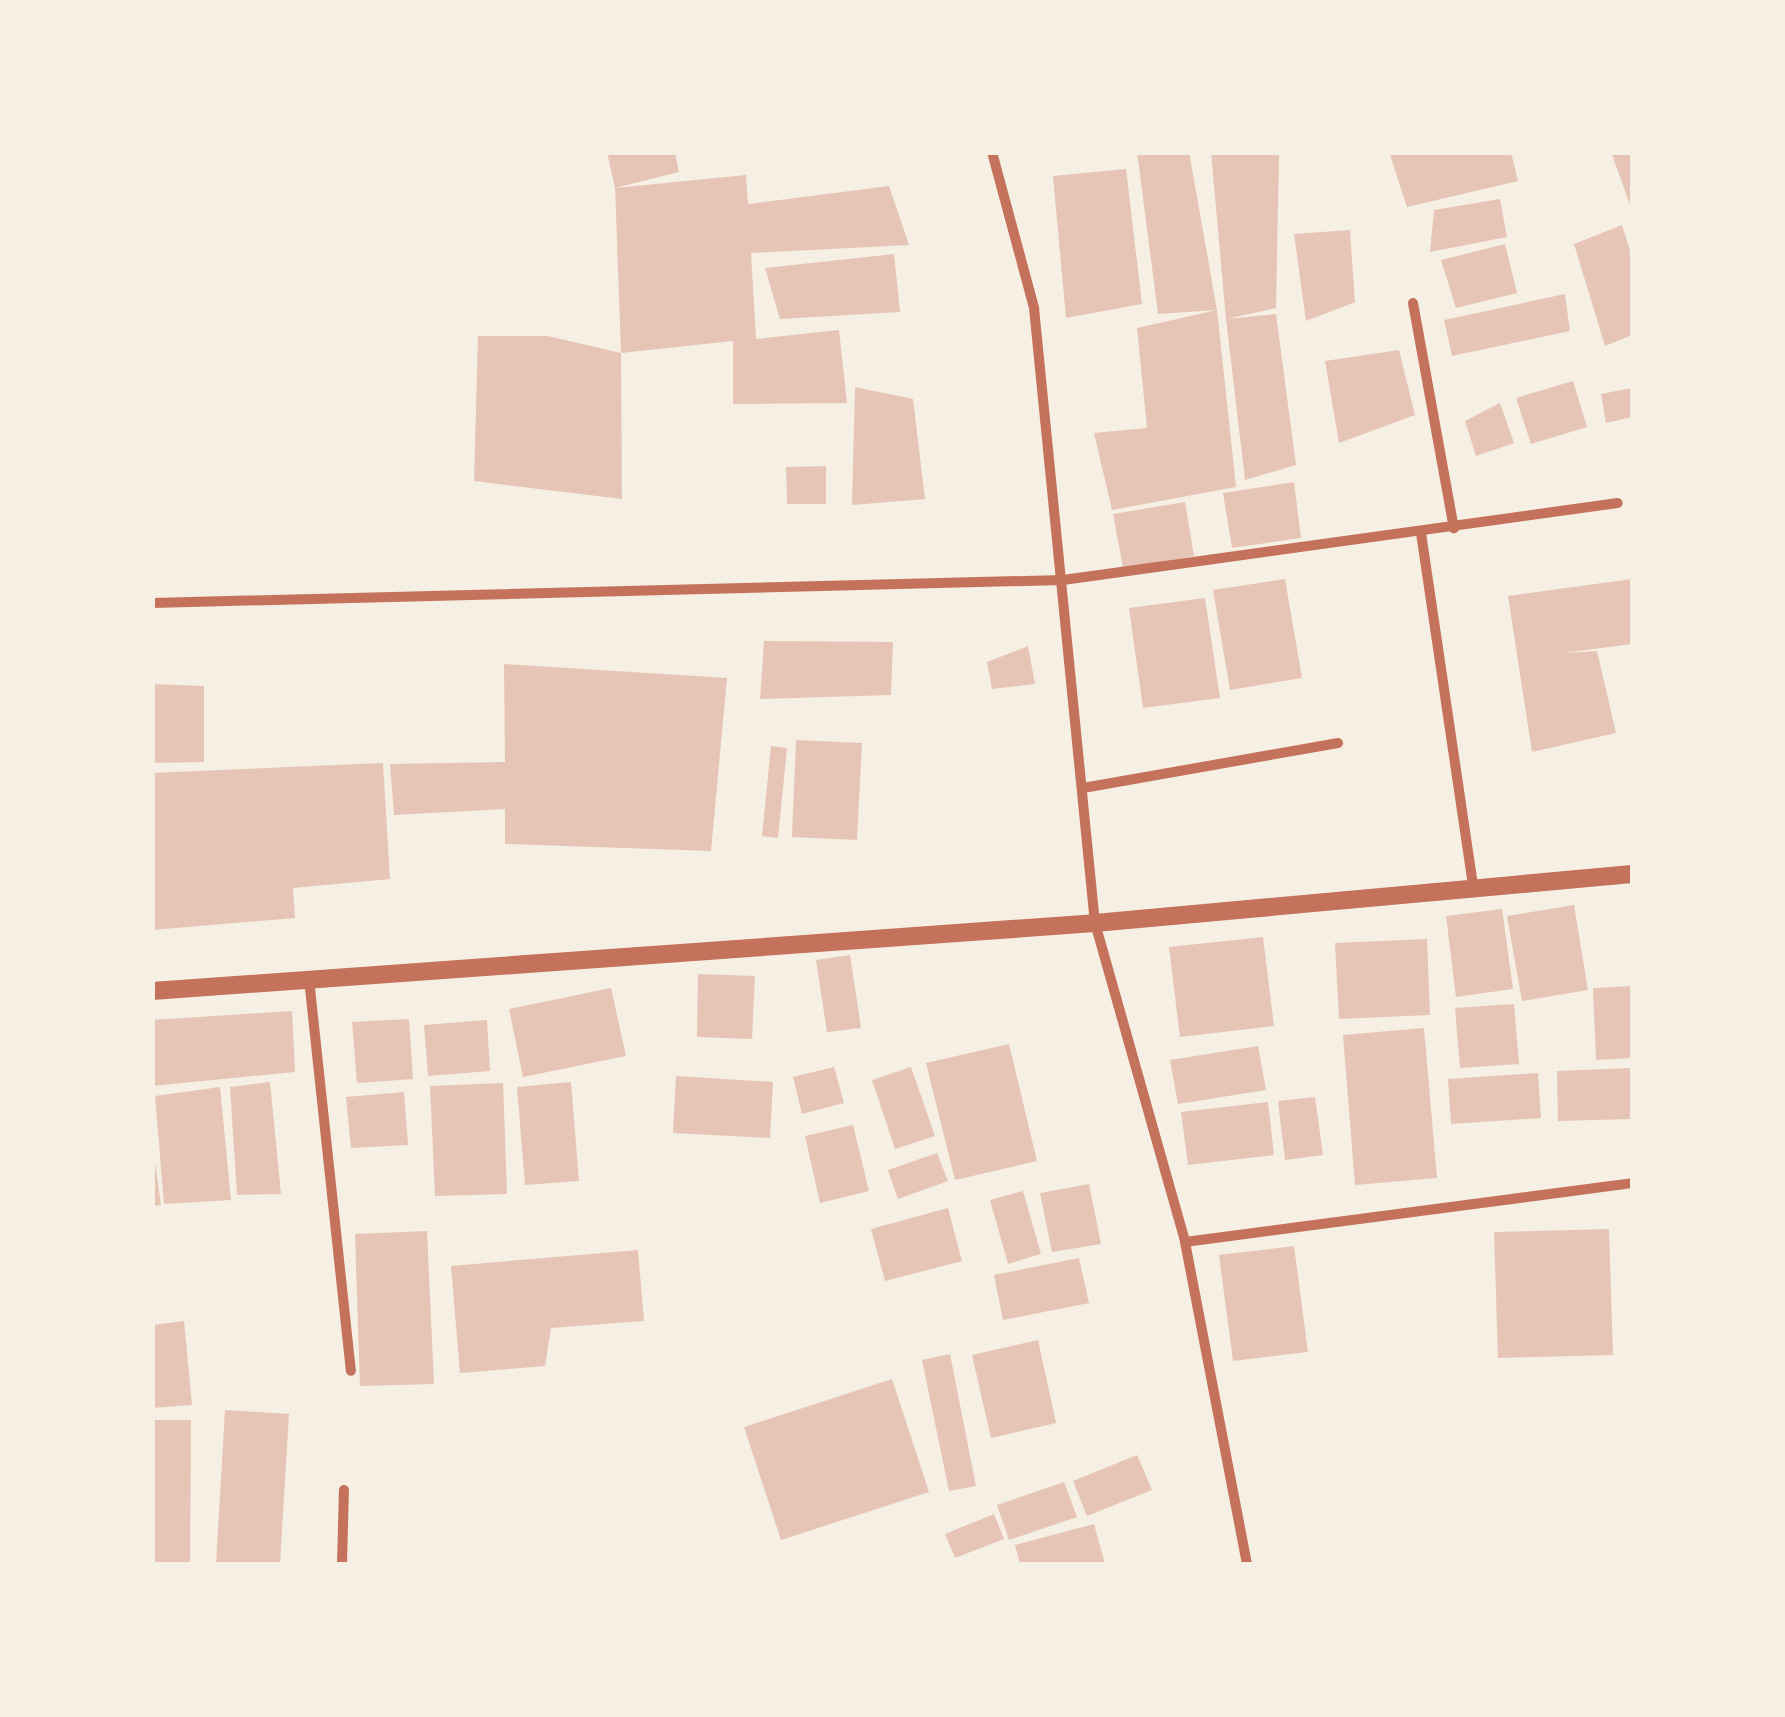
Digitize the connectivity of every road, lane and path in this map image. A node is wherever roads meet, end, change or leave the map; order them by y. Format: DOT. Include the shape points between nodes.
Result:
graph roads {
  1 [pos="992,152"];
  2 [pos="1413,303"];
  3 [pos="1618,502"];
  4 [pos="1454,528"];
  5 [pos="1421,533"];
  6 [pos="1063,580"];
  7 [pos="152,604"];
  8 [pos="1338,743"];
  9 [pos="1084,788"];
  10 [pos="1632,874"];
  11 [pos="1473,886"];
  12 [pos="1095,923"];
  13 [pos="309,978"];
  14 [pos="152,990"];
  15 [pos="1632,1182"];
  16 [pos="1185,1242"];
  17 [pos="352,1371"];
  18 [pos="344,1490"];
  19 [pos="342,1564"];
  20 [pos="1247,1564"];
  1 -- 6 [label="street" via="1034,308"];
  2 -- 4 [label="street"];
  3 -- 4 [label="street"];
  4 -- 5 [label="street"];
  5 -- 6 [label="street"];
  5 -- 11 [label="street"];
  6 -- 7 [label="street"];
  6 -- 9 [label="street"];
  8 -- 9 [label="street"];
  9 -- 12 [label="street"];
  10 -- 11 [label="street"];
  11 -- 12 [label="street"];
  12 -- 13 [label="street"];
  12 -- 16 [label="street"];
  13 -- 14 [label="street"];
  13 -- 17 [label="street"];
  15 -- 16 [label="street"];
  16 -- 20 [label="street"];
  18 -- 19 [label="street"];
}
